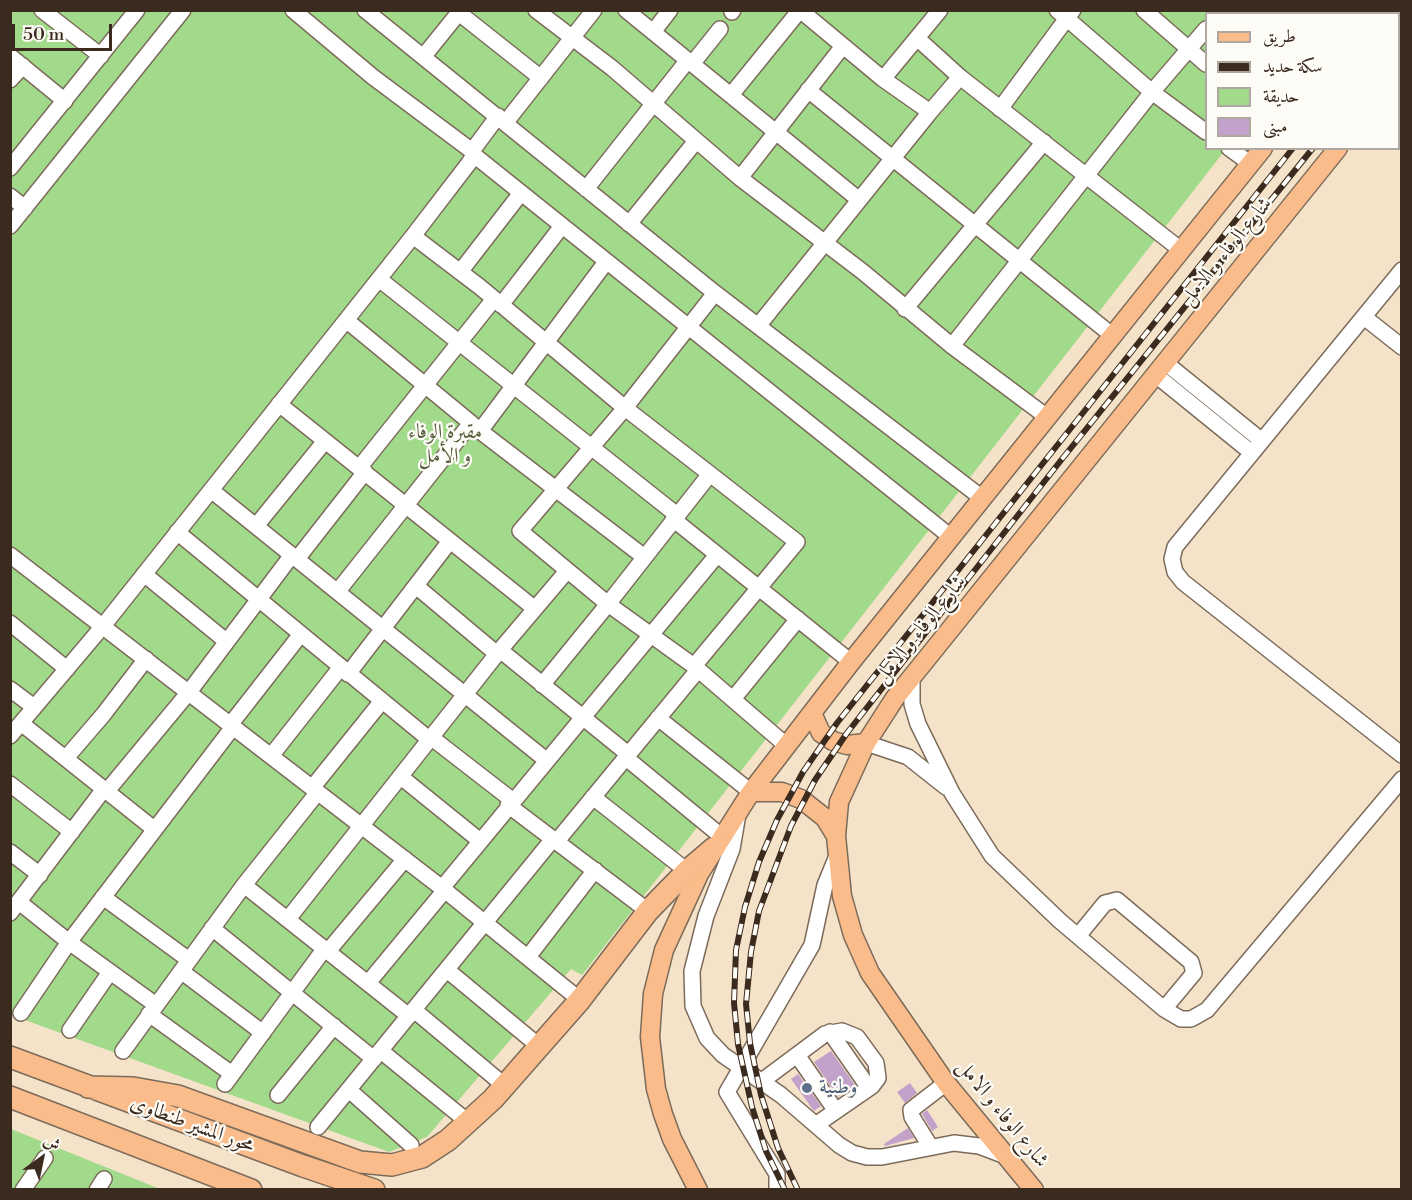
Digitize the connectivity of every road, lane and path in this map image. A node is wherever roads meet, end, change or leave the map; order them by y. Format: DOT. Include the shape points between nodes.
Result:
graph roads {
  1 [pos="42,10"];
  2 [pos="183,10"];
  3 [pos="293,10"];
  4 [pos="536,10"];
  5 [pos="594,10"];
  6 [pos="626,10"];
  7 [pos="670,10"];
  8 [pos="800,10"];
  9 [pos="940,10"];
  10 [pos="1146,11"];
  11 [pos="133,12"];
  12 [pos="371,12"];
  13 [pos="460,12"];
  14 [pos="1065,13"];
  15 [pos="720,29"];
  16 [pos="1205,30"];
  17 [pos="653,32"];
  18 [pos="571,38"];
  19 [pos="918,39"];
  20 [pos="843,46"];
  21 [pos="1188,50"];
  22 [pos="101,56"];
  23 [pos="423,57"];
  24 [pos="17,61"];
  25 [pos="690,62"];
  26 [pos="1205,63"];
  27 [pos="960,77"];
  28 [pos="541,78"];
  29 [pos="883,79"];
  30 [pos="10,80"];
  31 [pos="808,90"];
  32 [pos="1152,92"];
  33 [pos="731,95"];
  34 [pos="65,101"];
  35 [pos="653,103"];
  36 [pos="1000,110"];
  37 [pos="930,112"];
  38 [pos="502,119"];
  39 [pos="1205,131"];
  40 [pos="776,132"];
  41 [pos="696,141"];
  42 [pos="1044,142"];
  43 [pos="1232,150"];
  44 [pos="1262,150"];
  45 [pos="1336,150"];
  46 [pos="473,153"];
  47 [pos="891,157"];
  48 [pos="1251,164"];
  49 [pos="10,168"];
  50 [pos="1086,175"];
  51 [pos="740,178"];
  52 [pos="586,189"];
  53 [pos="520,193"];
  54 [pos="10,196"];
  55 [pos="858,199"];
  56 [pos="25,208"];
  57 [pos="629,224"];
  58 [pos="976,225"];
  59 [pos="10,226"];
  60 [pos="562,226"];
  61 [pos="413,236"];
  62 [pos="823,243"];
  63 [pos="1181,250"];
  64 [pos="1020,261"];
  65 [pos="606,262"];
  66 [pos="1401,270"];
  67 [pos="460,272"];
  68 [pos="379,279"];
  69 [pos="715,293"];
  70 [pos="497,302"];
  71 [pos="905,309"];
  72 [pos="1364,316"];
  73 [pos="346,320"];
  74 [pos="758,326"];
  75 [pos="687,328"];
  76 [pos="1113,336"];
  77 [pos="460,343"];
  78 [pos="546,343"];
  79 [pos="952,346"];
  80 [pos="1401,347"];
  81 [pos="1162,370"];
  82 [pos="514,385"];
  83 [pos="426,386"];
  84 [pos="279,404"];
  85 [pos="625,408"];
  86 [pos="1047,417"];
  87 [pos="476,427"];
  88 [pos="325,441"];
  89 [pos="592,446"];
  90 [pos="1257,447"];
  91 [pos="362,470"];
  92 [pos="710,474"];
  93 [pos="557,487"];
  94 [pos="211,490"];
  95 [pos="982,498"];
  96 [pos="406,505"];
  97 [pos="675,517"];
  98 [pos="256,526"];
  99 [pos="177,532"];
  100 [pos="951,537"];
  101 [pos="450,541"];
  102 [pos="717,555"];
  103 [pos="644,556"];
  104 [pos="11,557"];
  105 [pos="295,557"];
  106 [pos="567,571"];
  107 [pos="144,574"];
  108 [pos="416,586"];
  109 [pos="759,588"];
  110 [pos="338,591"];
  111 [pos="258,599"];
  112 [pos="608,604"];
  113 [pos="534,608"];
  114 [pos="798,619"];
  115 [pos="10,623"];
  116 [pos="103,626"];
  117 [pos="384,628"];
  118 [pos="301,634"];
  119 [pos="652,636"];
  120 [pos="226,641"];
  121 [pos="499,652"];
  122 [pos="146,659"];
  123 [pos="852,662"];
  124 [pos="696,668"];
  125 [pos="67,669"];
  126 [pos="345,670"];
  127 [pos="912,676"];
  128 [pos="542,685"];
  129 [pos="10,688"];
  130 [pos="189,693"];
  131 [pos="466,694"];
  132 [pos="733,699"];
  133 [pos="382,701"];
  134 [pos="33,707"];
  135 [pos="812,713"];
  136 [pos="583,717"];
  137 [pos="658,718"];
  138 [pos="21,723"];
  139 [pos="231,726"];
  140 [pos="10,736"];
  141 [pos="431,739"];
  142 [pos="866,743"];
  143 [pos="787,746"];
  144 [pos="626,755"];
  145 [pos="1401,755"];
  146 [pos="271,756"];
  147 [pos="66,758"];
  148 [pos="546,760"];
  149 [pos="401,777"];
  150 [pos="1401,779"];
  151 [pos="10,784"];
  152 [pos="106,790"];
  153 [pos="315,790"];
  154 [pos="751,792"];
  155 [pos="952,794"];
  156 [pos="593,797"];
  157 [pos="510,802"];
  158 [pos="739,810"];
  159 [pos="362,826"];
  160 [pos="154,829"];
  161 [pos="72,832"];
  162 [pos="836,836"];
  163 [pos="479,840"];
  164 [pos="555,840"];
  165 [pos="718,842"];
  166 [pos="10,852"];
  167 [pos="837,856"];
  168 [pos="405,859"];
  169 [pos="595,870"];
  170 [pos="687,870"];
  171 [pos="40,875"];
  172 [pos="244,885"];
  173 [pos="443,889"];
  174 [pos="103,897"];
  175 [pos="15,908"];
  176 [pos="648,911"];
  177 [pos="288,919"];
  178 [pos="486,923"];
  179 [pos="212,928"];
  180 [pos="1078,936"];
  181 [pos="69,942"];
  182 [pos="327,949"];
  183 [pos="528,957"];
  184 [pos="185,965"];
  185 [pos="447,970"];
  186 [pos="110,972"];
  187 [pos="368,982"];
  188 [pos="293,992"];
  189 [pos="580,1000"];
  190 [pos="1164,1009"];
  191 [pos="152,1010"];
  192 [pos="21,1013"];
  193 [pos="411,1013"];
  194 [pos="334,1026"];
  195 [pos="70,1030"];
  196 [pos="263,1033"];
  197 [pos="540,1047"];
  198 [pos="123,1051"];
  199 [pos="378,1055"];
  200 [pos="797,1055"];
  201 [pos="10,1057"];
  202 [pos="742,1068"];
  203 [pos="762,1081"];
  204 [pos="946,1083"];
  205 [pos="505,1086"];
  206 [pos="88,1087"];
  207 [pos="349,1090"];
  208 [pos="278,1095"];
  209 [pos="10,1097"];
  210 [pos="836,1111"];
  211 [pos="468,1122"];
  212 [pos="817,1124"];
  213 [pos="318,1127"];
  214 [pos="411,1145"];
  215 [pos="930,1146"];
  216 [pos="1002,1155"];
  217 [pos="45,1158"];
  218 [pos="22,1190"];
  219 [pos="251,1190"];
  220 [pos="374,1190"];
  221 [pos="698,1190"];
  222 [pos="777,1190"];
  223 [pos="1034,1190"];
  1 -- 22 [label="lane"];
  2 -- 56 [label="lane"];
  3 -- 46 [label="lane"];
  4 -- 18 [label="lane"];
  5 -- 18 [label="lane"];
  6 -- 17 [label="lane"];
  7 -- 17 [label="lane"];
  8 -- 20 [label="lane"];
  8 -- 33 [label="lane"];
  9 -- 19 [label="lane"];
  10 -- 21 [label="lane"];
  11 -- 22 [label="lane"];
  12 -- 23 [label="lane"];
  13 -- 23 [label="lane"];
  13 -- 28 [label="lane"];
  14 -- 32 [label="lane"];
  14 -- 36 [label="lane"];
  15 -- 25 [label="lane"];
  16 -- 21 [label="lane"];
  17 -- 25 [label="lane"];
  18 -- 28 [label="lane"];
  18 -- 35 [label="lane"];
  19 -- 27 [label="lane"];
  19 -- 29 [label="lane"];
  20 -- 29 [label="lane"];
  20 -- 31 [label="lane"];
  21 -- 26 [label="lane"];
  21 -- 32 [label="lane"];
  22 -- 34 [label="lane"];
  23 -- 38 [label="lane"];
  24 -- 30 [label="lane"];
  24 -- 34 [label="lane"];
  25 -- 33 [label="lane"];
  25 -- 35 [label="lane"];
  27 -- 36 [label="lane"];
  27 -- 37 [label="lane"];
  28 -- 38 [label="lane"];
  29 -- 37 [label="lane"];
  31 -- 40 [label="lane"];
  31 -- 47 [label="lane"];
  32 -- 39 [label="lane"];
  32 -- 50 [label="lane"];
  33 -- 40 [label="lane"];
  34 -- 49 [label="lane"];
  35 -- 41 [label="lane"];
  35 -- 52 [label="lane"];
  36 -- 42 [label="lane"];
  37 -- 47 [label="lane"];
  38 -- 46 [label="lane"];
  38 -- 52 [label="lane"];
  40 -- 51 [label="lane"];
  40 -- 55 [label="lane"];
  41 -- 51 [label="lane"];
  41 -- 57 [label="lane"];
  42 -- 50 [label="lane"];
  42 -- 58 [label="lane"];
  43 -- 48 [label="lane"];
  44 -- 48 [label="main road, شارع الوفاء و الامل"];
  45 -- 81 [label="main road, شارع الوفاء و الامل"];
  46 -- 53 [label="lane"];
  46 -- 61 [label="lane"];
  47 -- 55 [label="lane"];
  47 -- 58 [label="lane"];
  48 -- 63 [label="main road, شارع الوفاء و الامل"];
  50 -- 63 [label="lane"];
  50 -- 64 [label="lane"];
  51 -- 62 [label="lane"];
  52 -- 57 [label="lane"];
  53 -- 60 [label="lane"];
  53 -- 67 [label="lane"];
  54 -- 56 [label="lane"];
  55 -- 62 [label="lane"];
  56 -- 59 [label="lane"];
  57 -- 69 [label="lane"];
  58 -- 64 [label="lane"];
  58 -- 71 [label="lane"];
  60 -- 65 [label="lane"];
  60 -- 70 [label="lane"];
  61 -- 67 [label="lane"];
  61 -- 68 [label="lane"];
  62 -- 71 [label="lane"];
  62 -- 74 [label="lane"];
  63 -- 76 [label="main road, شارع الوفاء و الامل"];
  64 -- 76 [label="lane"];
  64 -- 79 [label="lane"];
  65 -- 75 [label="lane"];
  65 -- 78 [label="lane"];
  66 -- 72 [label="lane"];
  67 -- 70 [label="lane"];
  68 -- 73 [label="lane"];
  68 -- 77 [label="lane"];
  69 -- 74 [label="lane"];
  69 -- 75 [label="lane"];
  70 -- 77 [label="lane"];
  70 -- 78 [label="lane"];
  71 -- 79 [label="lane"];
  72 -- 80 [label="lane"];
  72 -- 90 [label="lane"];
  73 -- 83 [label="lane"];
  73 -- 84 [label="lane"];
  74 -- 95 [label="lane"];
  75 -- 85 [label="lane"];
  75 -- 100 [label="lane"];
  76 -- 86 [label="main road, شارع الوفاء و الامل"];
  77 -- 82 [label="lane"];
  77 -- 83 [label="lane"];
  78 -- 82 [label="lane"];
  78 -- 85 [label="lane"];
  79 -- 86 [label="lane"];
  81 -- 90 [label="lane"];
  81 -- 127 [label="main road, شارع الوفاء و الامل"];
  82 -- 87 [label="lane"];
  82 -- 89 [label="lane"];
  83 -- 87 [label="lane"];
  83 -- 91 [label="lane"];
  84 -- 88 [label="lane"];
  84 -- 94 [label="lane"];
  85 -- 89 [label="lane"];
  85 -- 92 [label="lane"];
  86 -- 95 [label="main road, شارع الوفاء و الامل"];
  87 -- 93 [label="lane"];
  87 -- 96 [label="lane"];
  88 -- 91 [label="lane"];
  88 -- 98 [label="lane"];
  89 -- 93 [label="lane"];
  89 -- 97 [label="lane"];
  90 -- 145 [label="lane" via="1175,547 1175,572"];
  91 -- 96 [label="lane"];
  91 -- 105 [label="lane"];
  92 -- 97 [label="lane"];
  92 -- 109 [label="lane" via="797,542"];
  93 -- 103 [label="lane"];
  93 -- 106 [label="lane" via="520,531"];
  94 -- 98 [label="lane"];
  94 -- 99 [label="lane"];
  95 -- 100 [label="main road, شارع الوفاء و الامل"];
  96 -- 101 [label="lane"];
  96 -- 110 [label="lane"];
  97 -- 102 [label="lane"];
  97 -- 103 [label="lane"];
  98 -- 105 [label="lane"];
  99 -- 107 [label="lane"];
  99 -- 111 [label="lane"];
  100 -- 123 [label="main road, شارع الوفاء و الامل"];
  101 -- 108 [label="lane"];
  101 -- 113 [label="lane"];
  102 -- 109 [label="lane"];
  102 -- 119 [label="lane"];
  103 -- 112 [label="lane"];
  104 -- 116 [label="lane"];
  105 -- 110 [label="lane"];
  105 -- 111 [label="lane"];
  106 -- 112 [label="lane"];
  106 -- 113 [label="lane"];
  107 -- 116 [label="lane"];
  107 -- 120 [label="lane"];
  108 -- 117 [label="lane"];
  108 -- 121 [label="lane"];
  109 -- 114 [label="lane"];
  109 -- 124 [label="lane"];
  110 -- 117 [label="lane"];
  111 -- 118 [label="lane"];
  111 -- 120 [label="lane"];
  112 -- 119 [label="lane"];
  112 -- 128 [label="lane"];
  113 -- 121 [label="lane"];
  114 -- 123 [label="lane"];
  114 -- 132 [label="lane"];
  115 -- 125 [label="lane"];
  116 -- 122 [label="lane"];
  116 -- 125 [label="lane"];
  117 -- 126 [label="lane"];
  117 -- 131 [label="lane"];
  118 -- 126 [label="lane"];
  118 -- 139 [label="lane"];
  119 -- 124 [label="lane"];
  119 -- 136 [label="lane"];
  120 -- 130 [label="lane"];
  121 -- 128 [label="lane"];
  121 -- 131 [label="lane"];
  122 -- 130 [label="lane"];
  122 -- 147 [label="lane"];
  123 -- 135 [label="main road, شارع الوفاء و الامل"];
  124 -- 132 [label="lane"];
  124 -- 137 [label="lane"];
  125 -- 134 [label="lane"];
  126 -- 133 [label="lane"];
  126 -- 146 [label="lane"];
  127 -- 142 [label="main road, شارع الوفاء و الامل"];
  127 -- 155 [label="lane" via="914,714"];
  128 -- 136 [label="lane"];
  129 -- 134 [label="lane"];
  130 -- 139 [label="lane"];
  130 -- 152 [label="lane"];
  131 -- 141 [label="lane"];
  131 -- 148 [label="lane"];
  132 -- 143 [label="lane"];
  133 -- 141 [label="lane"];
  133 -- 153 [label="lane"];
  134 -- 138 [label="lane"];
  135 -- 142 [label="main road" via="821,733 833,741 847,745"];
  135 -- 143 [label="main road, شارع الوفاء و الامل"];
  136 -- 144 [label="lane"];
  136 -- 148 [label="lane"];
  137 -- 144 [label="lane"];
  137 -- 154 [label="lane"];
  138 -- 140 [label="lane"];
  138 -- 147 [label="lane"];
  139 -- 146 [label="lane"];
  139 -- 160 [label="lane"];
  141 -- 149 [label="lane"];
  141 -- 157 [label="lane"];
  142 -- 155 [label="lane" via="908,757"];
  142 -- 162 [label="main road, شارع الوفاء و الامل" via="839,802"];
  143 -- 154 [label="main road, شارع الوفاء و الامل"];
  144 -- 156 [label="lane"];
  144 -- 165 [label="lane"];
  146 -- 153 [label="lane"];
  147 -- 152 [label="lane"];
  148 -- 157 [label="lane"];
  149 -- 159 [label="lane"];
  149 -- 163 [label="lane"];
  150 -- 190 [label="lane" via="1208,1010 1191,1019 1181,1019"];
  151 -- 161 [label="lane"];
  152 -- 160 [label="lane"];
  152 -- 161 [label="lane"];
  153 -- 159 [label="lane"];
  153 -- 172 [label="lane"];
  154 -- 158 [label="main road, شارع الوفاء و الامل"];
  154 -- 162 [label="main road" via="771,791 801,799 825,818"];
  155 -- 180 [label="lane" via="992,856"];
  156 -- 164 [label="lane"];
  156 -- 170 [label="lane"];
  157 -- 163 [label="lane"];
  157 -- 164 [label="lane"];
  158 -- 165 [label="main road, شارع الوفاء و الامل"];
  158 -- 202 [label="lane" via="732,849 706,916 690,983 701,1028 715,1047"];
  159 -- 168 [label="lane"];
  159 -- 177 [label="lane"];
  160 -- 174 [label="lane"];
  161 -- 171 [label="lane"];
  162 -- 167 [label="main road, شارع الوفاء و الامل"];
  163 -- 173 [label="lane"];
  164 -- 169 [label="lane"];
  164 -- 178 [label="lane"];
  165 -- 170 [label="highway"];
  165 -- 221 [label="main road, شارع الوفاء و الامل" via="685,900 664,950 651,1015 652,1063 663,1114"];
  166 -- 171 [label="lane"];
  167 -- 202 [label="lane" via="825,885 812,945"];
  167 -- 204 [label="main road, شارع الوفاء و الامل" via="842,896 861,955 880,992"];
  168 -- 173 [label="lane"];
  168 -- 182 [label="lane"];
  169 -- 176 [label="lane"];
  169 -- 183 [label="lane"];
  170 -- 176 [label="highway"];
  171 -- 175 [label="lane"];
  172 -- 177 [label="lane"];
  172 -- 179 [label="lane"];
  173 -- 178 [label="lane"];
  173 -- 187 [label="lane"];
  174 -- 181 [label="lane"];
  174 -- 184 [label="lane"];
  175 -- 181 [label="lane"];
  176 -- 189 [label="highway"];
  177 -- 182 [label="lane"];
  178 -- 183 [label="lane"];
  178 -- 185 [label="lane"];
  179 -- 184 [label="lane"];
  179 -- 188 [label="lane"];
  180 -- 190 [label="lane"];
  180 -- 190 [label="lane" via="1105,903 1113,899 1121,902 1194,965 1194,973"];
  181 -- 186 [label="lane"];
  181 -- 192 [label="lane"];
  182 -- 187 [label="lane"];
  182 -- 188 [label="lane"];
  183 -- 189 [label="lane"];
  184 -- 191 [label="lane"];
  184 -- 196 [label="lane"];
  185 -- 193 [label="lane"];
  185 -- 197 [label="lane"];
  186 -- 191 [label="lane"];
  186 -- 195 [label="lane"];
  187 -- 193 [label="lane"];
  188 -- 194 [label="lane"];
  188 -- 196 [label="lane"];
  189 -- 197 [label="highway"];
  191 -- 196 [label="lane" via="228,1079"];
  191 -- 198 [label="lane"];
  193 -- 199 [label="lane"];
  193 -- 205 [label="lane"];
  194 -- 199 [label="lane"];
  194 -- 208 [label="lane"];
  197 -- 205 [label="highway"];
  199 -- 207 [label="lane"];
  199 -- 211 [label="lane"];
  200 -- 203 [label="lane"];
  200 -- 210 [label="lane"];
  200 -- 210 [label="lane" via="830,1032 842,1031 853,1034 876,1063 878,1078"];
  201 -- 206 [label="highway, محور المشير طنطاوى"];
  202 -- 203 [label="lane"];
  202 -- 222 [label="lane" via="727,1095 777,1174"];
  203 -- 212 [label="lane"];
  204 -- 215 [label="lane" via="911,1110"];
  204 -- 216 [label="main road, شارع الوفاء و الامل"];
  205 -- 211 [label="highway"];
  206 -- 211 [label="highway" via="134,1088 178,1096 371,1164 392,1165 422,1157"];
  206 -- 220 [label="highway, محور المشير طنطاوى"];
  207 -- 213 [label="lane"];
  207 -- 214 [label="lane"];
  209 -- 219 [label="highway, محور المشير طنطاوى"];
  210 -- 212 [label="lane"];
  212 -- 215 [label="lane" via="845,1150 867,1157"];
  215 -- 216 [label="lane" via="967,1143"];
  216 -- 223 [label="main road, شارع الوفاء و الامل"];
  217 -- 218 [label="lane"];
}
